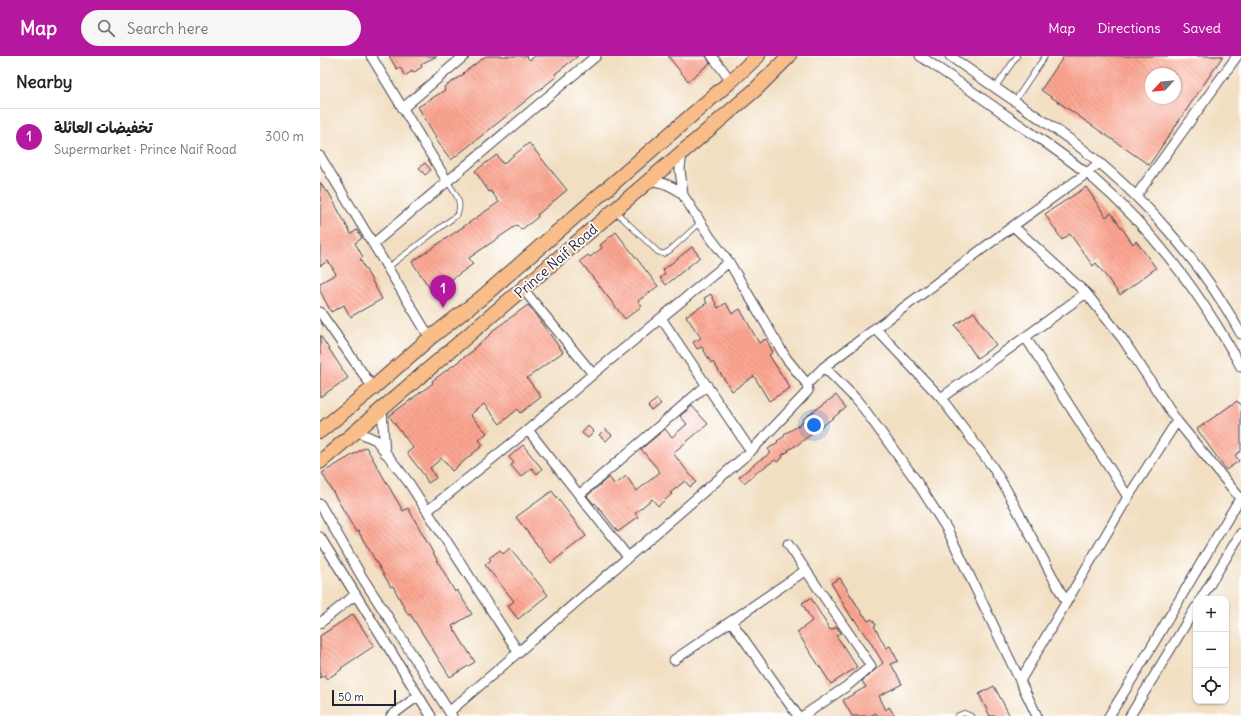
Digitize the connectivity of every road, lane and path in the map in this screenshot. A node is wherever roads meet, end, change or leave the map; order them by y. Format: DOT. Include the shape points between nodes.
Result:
graph roads {
  1 [pos="371,56"];
  2 [pos="464,56"];
  3 [pos="596,56"];
  4 [pos="712,56"];
  5 [pos="758,56"];
  6 [pos="789,56"];
  7 [pos="920,56"];
  8 [pos="950,56"];
  9 [pos="1009,56"];
  10 [pos="1046,56"];
  11 [pos="1237,56"];
  12 [pos="1016,58"];
  13 [pos="731,81"];
  14 [pos="995,88"];
  15 [pos="1014,102"];
  16 [pos="403,108"];
  17 [pos="682,153"];
  18 [pos="320,156"];
  19 [pos="1099,163"];
  20 [pos="1087,173"];
  21 [pos="650,180"];
  22 [pos="447,181"];
  23 [pos="683,195"];
  24 [pos="1136,196"];
  25 [pos="614,210"];
  26 [pos="700,223"];
  27 [pos="1013,226"];
  28 [pos="373,244"];
  29 [pos="729,262"];
  30 [pos="388,268"];
  31 [pos="523,288"];
  32 [pos="1086,293"];
  33 [pos="320,312"];
  34 [pos="661,318"];
  35 [pos="875,328"];
  36 [pos="1241,334"];
  37 [pos="430,338"];
  38 [pos="1026,338"];
  39 [pos="824,367"];
  40 [pos="1241,367"];
  41 [pos="593,374"];
  42 [pos="807,384"];
  43 [pos="707,385"];
  44 [pos="374,388"];
  45 [pos="941,398"];
  46 [pos="382,409"];
  47 [pos="1177,421"];
  48 [pos="528,430"];
  49 [pos="320,431"];
  50 [pos="356,431"];
  51 [pos="751,450"];
  52 [pos="385,453"];
  53 [pos="320,462"];
  54 [pos="579,496"];
  55 [pos="1128,497"];
  56 [pos="1241,497"];
  57 [pos="320,504"];
  58 [pos="427,511"];
  59 [pos="1241,533"];
  60 [pos="320,537"];
  61 [pos="788,544"];
  62 [pos="628,558"];
  63 [pos="341,569"];
  64 [pos="806,570"];
  65 [pos="362,577"];
  66 [pos="355,594"];
  67 [pos="1203,596"];
  68 [pos="1066,602"];
  69 [pos="1193,612"];
  70 [pos="731,621"];
  71 [pos="320,623"];
  72 [pos="519,653"];
  73 [pos="674,660"];
  74 [pos="1020,681"];
  75 [pos="418,696"];
  76 [pos="450,714"];
  77 [pos="392,716"];
  78 [pos="431,716"];
  79 [pos="798,716"];
  80 [pos="803,716"];
  81 [pos="957,716"];
  82 [pos="971,716"];
  83 [pos="1037,716"];
  84 [pos="1109,716"];
  85 [pos="1130,716"];
  1 -- 16 [label="street"];
  2 -- 16 [label="street"];
  3 -- 22 [label="street"];
  4 -- 13 [label="street"];
  5 -- 13 [label="main road, Prince Naif Road"];
  6 -- 17 [label="main road, Prince Naif Road" via="755,90"];
  7 -- 20 [label="street"];
  8 -- 14 [label="street"];
  9 -- 12 [label="lane"];
  10 -- 15 [label="lane"];
  11 -- 24 [label="street"];
  12 -- 14 [label="lane"];
  13 -- 37 [label="main road, Prince Naif Road" via="480,299"];
  14 -- 15 [label="street"];
  15 -- 19 [label="street"];
  16 -- 22 [label="street"];
  17 -- 21 [label="main road, Prince Naif Road"];
  17 -- 23 [label="street" via="680,169"];
  18 -- 28 [label="street"];
  19 -- 20 [label="street"];
  19 -- 24 [label="street"];
  20 -- 27 [label="street"];
  20 -- 40 [label="street" via="1146,230 1166,254 1205,306"];
  21 -- 23 [label="street" via="667,184"];
  21 -- 25 [label="main road, Prince Naif Road"];
  22 -- 28 [label="street"];
  22 -- 30 [label="lane" via="460,202 457,215"];
  23 -- 26 [label="street"];
  24 -- 36 [label="street" via="1203,275"];
  25 -- 26 [label="lane" via="663,254"];
  25 -- 31 [label="main road, Prince Naif Road"];
  26 -- 29 [label="street"];
  27 -- 32 [label="street"];
  27 -- 35 [label="street"];
  28 -- 30 [label="street"];
  29 -- 34 [label="street"];
  29 -- 42 [label="street" via="786,358"];
  30 -- 37 [label="street"];
  31 -- 41 [label="street"];
  31 -- 46 [label="main road, Prince Naif Road"];
  32 -- 38 [label="street"];
  32 -- 47 [label="street" via="1122,338"];
  33 -- 44 [label="street"];
  34 -- 41 [label="street"];
  34 -- 43 [label="street"];
  35 -- 39 [label="street"];
  35 -- 45 [label="street"];
  37 -- 44 [label="main road, Prince Naif Road"];
  38 -- 45 [label="street"];
  38 -- 55 [label="street"];
  39 -- 42 [label="street"];
  39 -- 74 [label="street" via="864,409 915,479 947,529"];
  41 -- 48 [label="street"];
  42 -- 51 [label="street" via="808,391"];
  43 -- 51 [label="street"];
  43 -- 54 [label="street"];
  44 -- 49 [label="main road, Prince Naif Road"];
  45 -- 68 [label="street" via="1006,488"];
  46 -- 50 [label="main road, Prince Naif Road"];
  46 -- 52 [label="street"];
  47 -- 55 [label="street"];
  47 -- 56 [label="street"];
  48 -- 54 [label="street"];
  48 -- 58 [label="street"];
  50 -- 52 [label="street" via="376,440"];
  50 -- 53 [label="main road, Prince Naif Road"];
  51 -- 62 [label="street"];
  52 -- 58 [label="street"];
  54 -- 62 [label="street"];
  55 -- 68 [label="street"];
  56 -- 84 [label="street"];
  57 -- 65 [label="street"];
  58 -- 72 [label="street"];
  59 -- 67 [label="street"];
  60 -- 63 [label="street"];
  61 -- 64 [label="street"];
  62 -- 72 [label="street"];
  63 -- 65 [label="street" via="350,568"];
  63 -- 66 [label="street"];
  64 -- 70 [label="street"];
  64 -- 80 [label="street" via="871,666"];
  65 -- 76 [label="street"];
  66 -- 71 [label="street"];
  66 -- 75 [label="street"];
  68 -- 74 [label="street"];
  69 -- 85 [label="street"];
  70 -- 73 [label="street"];
  70 -- 79 [label="street"];
  72 -- 76 [label="street"];
  74 -- 83 [label="street"];
  75 -- 77 [label="street"];
  75 -- 78 [label="street"];
  81 -- 82 [label="lane" via="964,713"];
}
